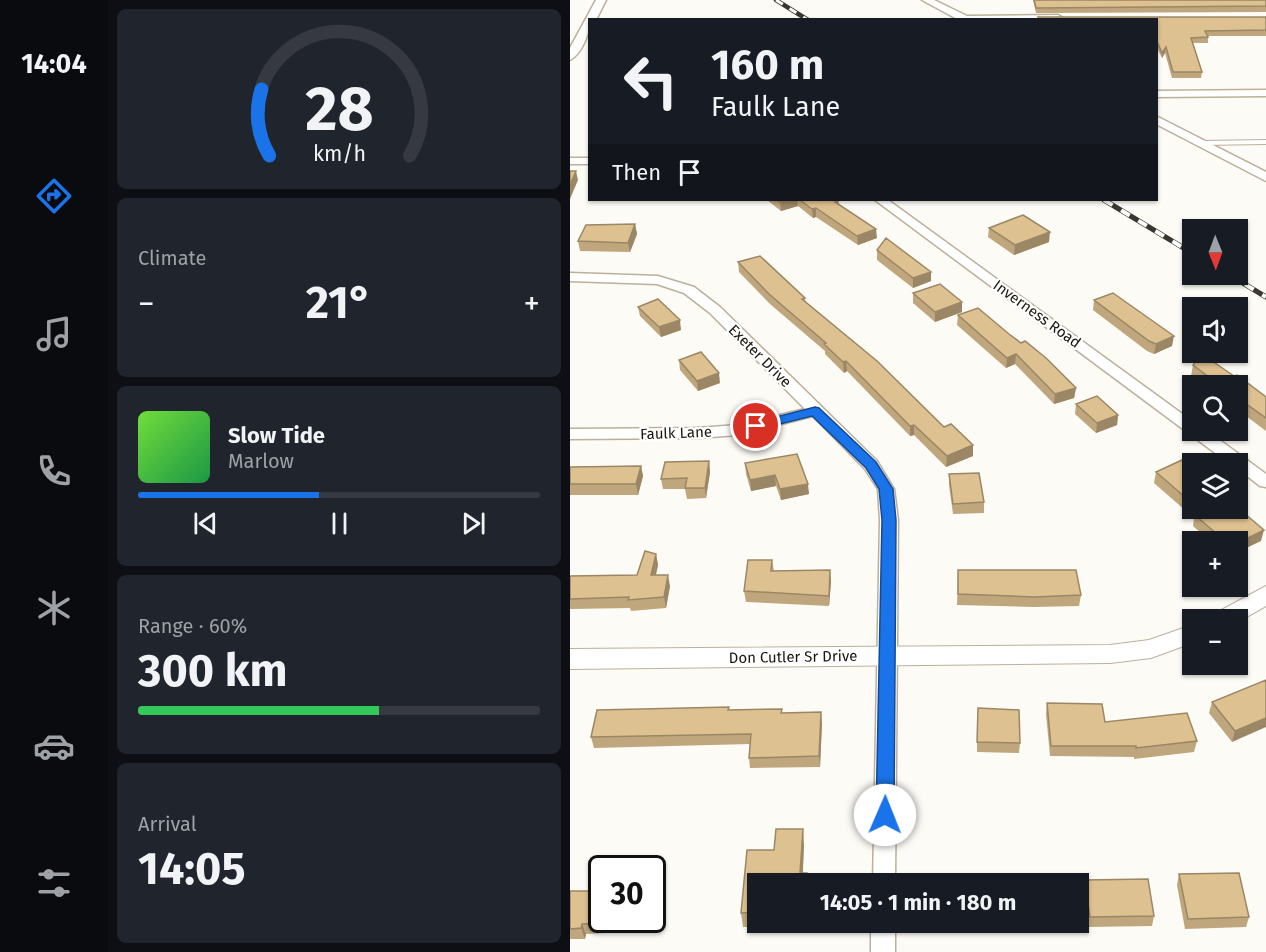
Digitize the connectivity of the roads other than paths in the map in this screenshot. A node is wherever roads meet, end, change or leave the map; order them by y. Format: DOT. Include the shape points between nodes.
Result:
graph roads {
  1 [pos="601,0"];
  2 [pos="927,0"];
  3 [pos="592,18"];
  4 [pos="964,18"];
  5 [pos="587,32"];
  6 [pos="570,57"];
  7 [pos="1266,93"];
  8 [pos="1158,94"];
  9 [pos="1158,120"];
  10 [pos="1266,142"];
  11 [pos="1201,143"];
  12 [pos="570,161"];
  13 [pos="588,161"];
  14 [pos="1266,177"];
  15 [pos="882,201"];
  16 [pos="570,277"];
  17 [pos="815,411"];
  18 [pos="1182,421"];
  19 [pos="570,434"];
  20 [pos="1209,441"];
  21 [pos="1266,482"];
  22 [pos="1266,595"];
  23 [pos="1241,609"];
  24 [pos="1182,638"];
  25 [pos="888,656"];
  26 [pos="570,659"];
  27 [pos="884,873"];
  28 [pos="883,933"];
  29 [pos="883,952"];
  1 -- 3 [label="street"];
  2 -- 4 [label="street"];
  5 -- 6 [label="street"];
  7 -- 8 [label="street"];
  9 -- 11 [label="street"];
  10 -- 11 [label="lane"];
  11 -- 14 [label="street"];
  12 -- 13 [label="street"];
  15 -- 18 [label="street, Inverness Road"];
  16 -- 17 [label="street, Exeter Drive" via="658,280 689,290 715,310"];
  17 -- 19 [label="street, Faulk Lane" via="738,430"];
  17 -- 25 [label="street, Exeter Drive" via="871,465 886,489"];
  20 -- 21 [label="street, Inverness Road"];
  22 -- 23 [label="street"];
  24 -- 25 [label="street, Don Cutler Sr Drive" via="1151,649 1110,654"];
  25 -- 26 [label="street, Don Cutler Sr Drive"];
  25 -- 27 [label="street, Exeter Drive"];
  28 -- 29 [label="street"];
}
